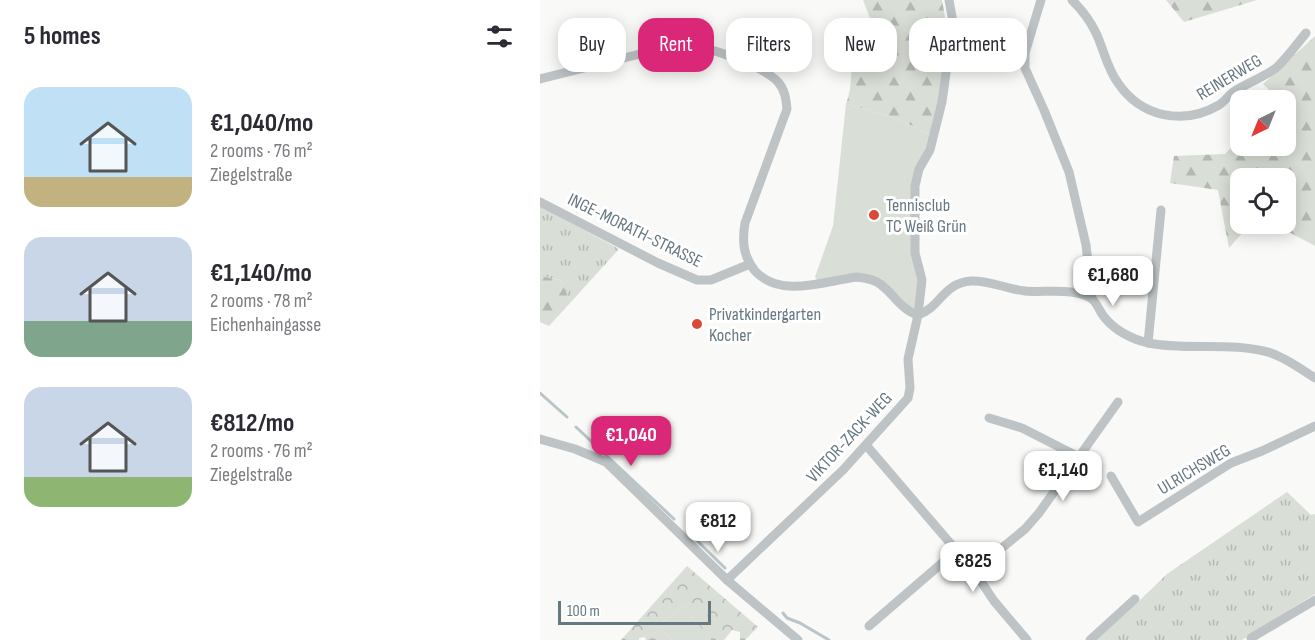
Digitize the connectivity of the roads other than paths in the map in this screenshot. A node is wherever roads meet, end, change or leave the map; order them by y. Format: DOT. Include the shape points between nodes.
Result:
graph roads {
  1 [pos="949,0"];
  2 [pos="1041,0"];
  3 [pos="1072,0"];
  4 [pos="1306,33"];
  5 [pos="540,79"];
  6 [pos="540,202"];
  7 [pos="1161,210"];
  8 [pos="750,264"];
  9 [pos="1092,299"];
  10 [pos="918,315"];
  11 [pos="1148,343"];
  12 [pos="1315,378"];
  13 [pos="1118,402"];
  14 [pos="989,418"];
  15 [pos="1315,426"];
  16 [pos="540,439"];
  17 [pos="866,445"];
  18 [pos="1080,457"];
  19 [pos="1112,476"];
  20 [pos="956,551"];
  21 [pos="974,571"];
  22 [pos="727,580"];
  23 [pos="1135,599"];
  24 [pos="1315,600"];
  25 [pos="869,626"];
  26 [pos="1251,638"];
  27 [pos="798,640"];
  28 [pos="1027,640"];
  29 [pos="1090,640"];
  1 -- 10 [label="street, VIKTOR-ZACK-WEG" via="953,22 942,102 930,150 915,186 915,253 921,280"];
  2 -- 9 [label="street" via="1025,53 1025,68 1069,171 1086,245"];
  3 -- 4 [label="street, REINERWEG" via="1084,12 1107,63 1128,97 1143,108 1170,117 1201,114 1221,104 1232,93 1275,68"];
  5 -- 8 [label="street" via="672,46 713,50 770,75 783,90 787,109 744,223 742,240"];
  6 -- 8 [label="street, INGE-MORATH-STRASSE" via="697,280 711,280"];
  7 -- 11 [label="street"];
  8 -- 10 [label="street" via="765,280 781,286 856,277 874,281"];
  9 -- 10 [label="street" via="1076,292 1023,291 973,281 952,287"];
  9 -- 11 [label="street" via="1119,330"];
  10 -- 17 [label="street, VIKTOR-ZACK-WEG" via="908,359 908,398"];
  11 -- 12 [label="street" via="1265,352"];
  13 -- 18 [label="street"];
  14 -- 18 [label="street" via="1022,428"];
  15 -- 19 [label="street, ULRICHSWEG" via="1231,463 1138,522"];
  16 -- 22 [label="street" via="606,462"];
  17 -- 20 [label="street"];
  17 -- 22 [label="street, VIKTOR-ZACK-WEG"];
  18 -- 21 [label="street" via="1025,529"];
  20 -- 21 [label="street"];
  20 -- 25 [label="street"];
  21 -- 28 [label="street"];
  22 -- 27 [label="street"];
  23 -- 29 [label="street"];
  24 -- 26 [label="street"];
}
